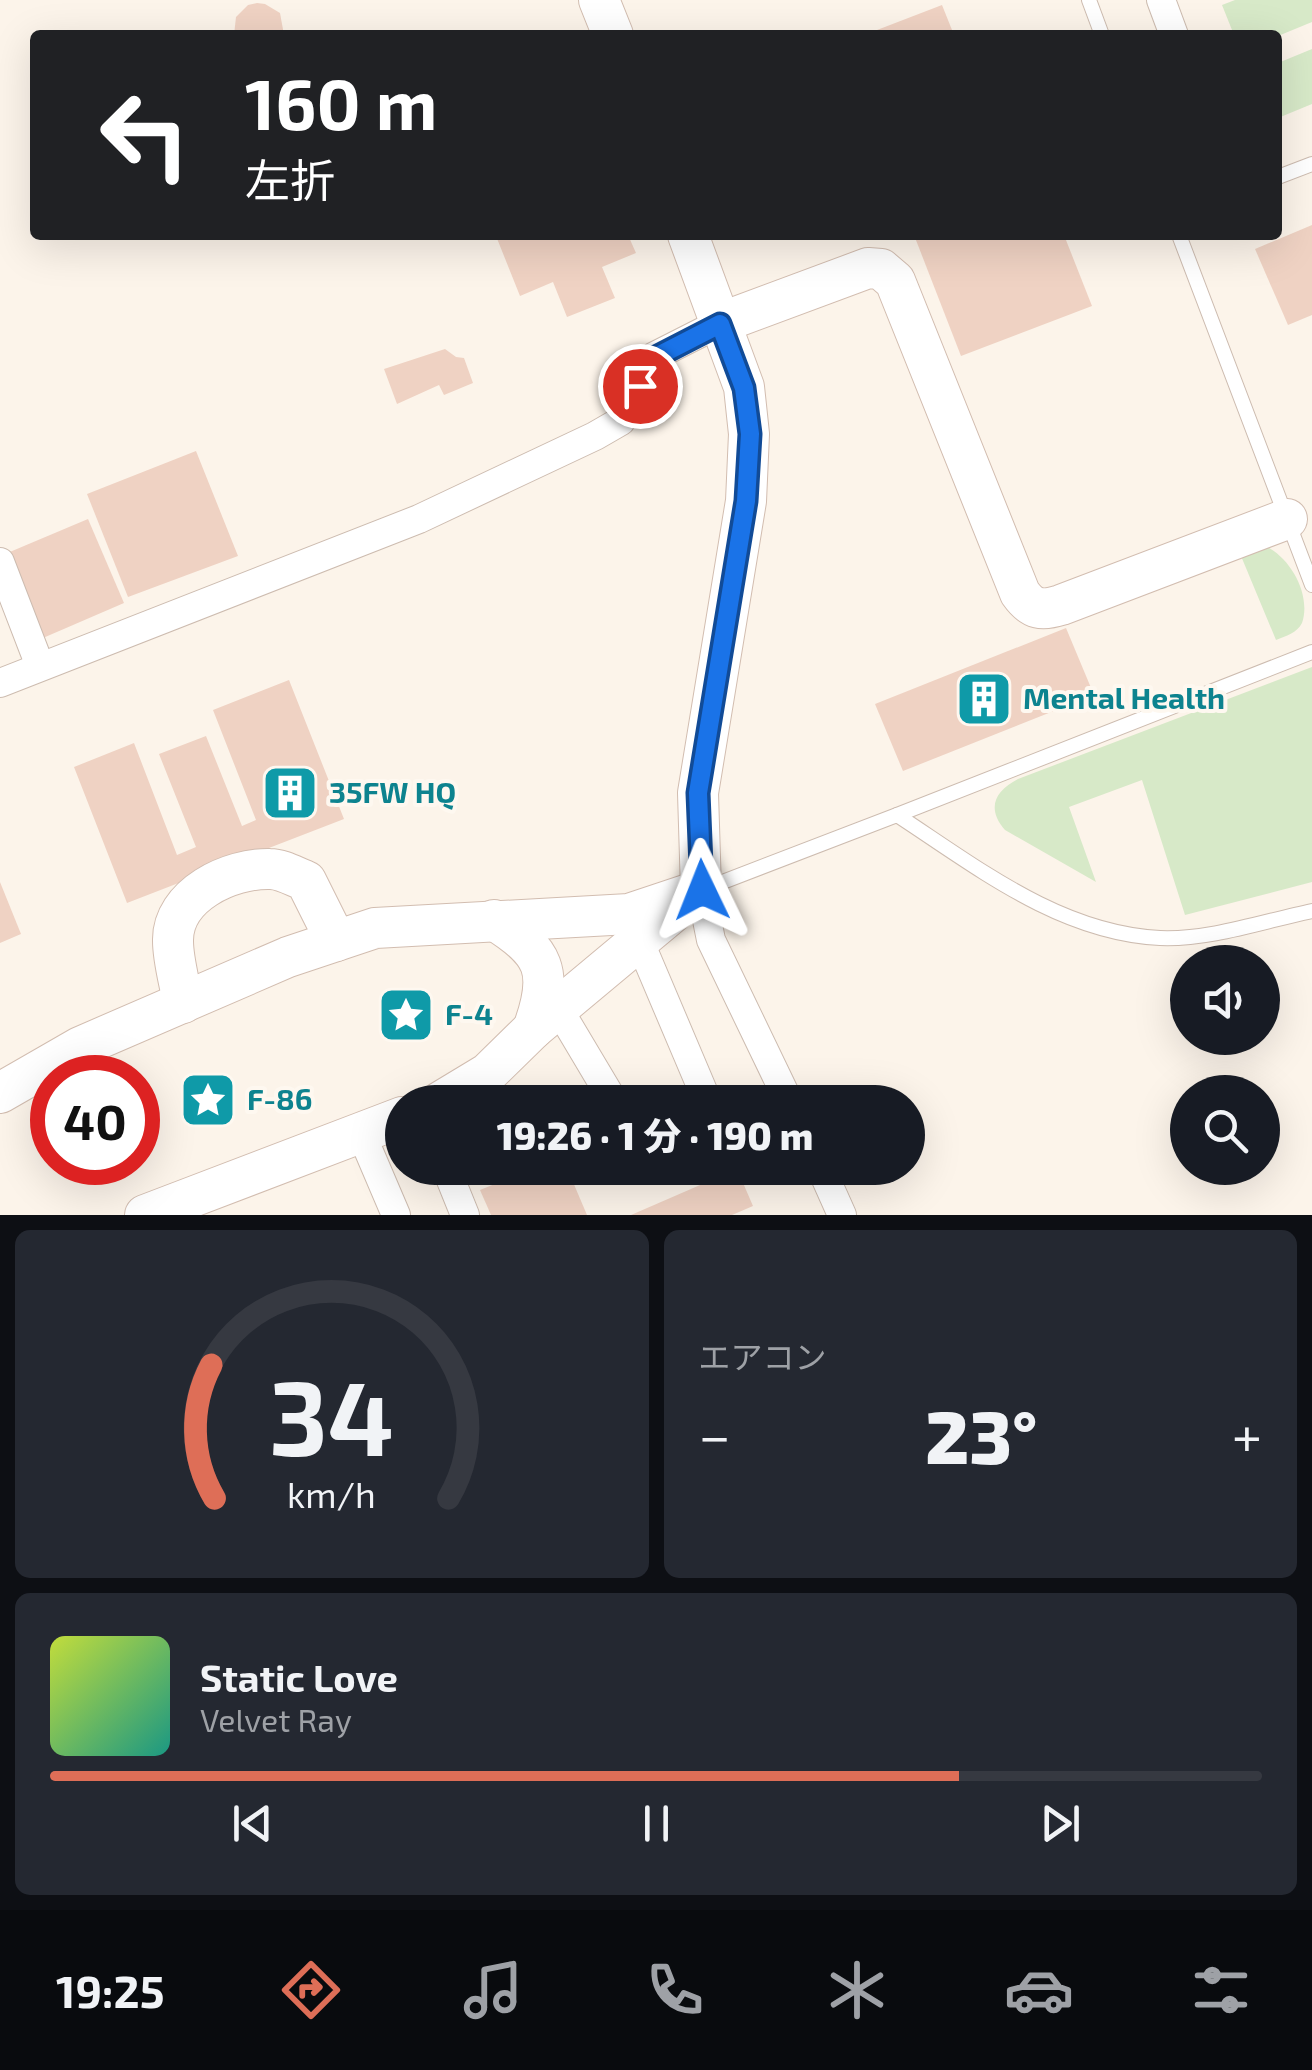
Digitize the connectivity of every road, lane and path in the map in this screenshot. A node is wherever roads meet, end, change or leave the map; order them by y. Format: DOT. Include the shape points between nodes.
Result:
graph roads {
  1 [pos="599,0"];
  2 [pos="1089,0"];
  3 [pos="1161,0"];
  4 [pos="612,30"];
  5 [pos="1100,30"];
  6 [pos="1172,30"];
  7 [pos="1312,164"];
  8 [pos="1282,175"];
  9 [pos="690,240"];
  10 [pos="1181,240"];
  11 [pos="720,324"];
  12 [pos="1287,519"];
  13 [pos="0,562"];
  14 [pos="1312,585"];
  15 [pos="1312,652"];
  16 [pos="40,666"];
  17 [pos="0,683"];
  18 [pos="897,815"];
  19 [pos="702,890"];
  20 [pos="1312,911"];
  21 [pos="494,920"];
  22 [pos="638,940"];
  23 [pos="336,941"];
  24 [pos="183,1002"];
  25 [pos="545,1018"];
  26 [pos="468,1085"];
  27 [pos="600,1085"];
  28 [pos="700,1085"];
  29 [pos="781,1085"];
  30 [pos="0,1092"];
  31 [pos="385,1123"];
  32 [pos="361,1132"];
  33 [pos="453,1185"];
  34 [pos="829,1185"];
  35 [pos="145,1215"];
  36 [pos="396,1215"];
  37 [pos="465,1215"];
  38 [pos="842,1215"];
  1 -- 4 [label="street"];
  2 -- 5 [label="lane"];
  3 -- 6 [label="street"];
  7 -- 8 [label="lane"];
  9 -- 11 [label="street"];
  10 -- 12 [label="lane"];
  11 -- 12 [label="street" via="868,268 896,281 1020,593 1032,607 1062,605"];
  11 -- 16 [label="street" via="654,358 621,421 596,436 418,519"];
  11 -- 19 [label="street" via="744,388 750,434 746,501 698,793"];
  12 -- 14 [label="lane"];
  13 -- 16 [label="street"];
  15 -- 18 [label="lane"];
  16 -- 17 [label="street"];
  18 -- 19 [label="lane"];
  18 -- 20 [label="lane" via="1026,899 1102,928 1161,938"];
  19 -- 21 [label="street" via="628,914"];
  19 -- 22 [label="street"];
  19 -- 29 [label="street" via="711,940"];
  21 -- 23 [label="street" via="375,928"];
  21 -- 25 [label="street" via="524,939 540,961"];
  22 -- 25 [label="street"];
  22 -- 28 [label="street"];
  23 -- 24 [label="street"];
  23 -- 24 [label="street" via="306,881 274,868 245,871 201,890 180,911 172,938"];
  24 -- 30 [label="street" via="80,1047"];
  25 -- 26 [label="street"];
  25 -- 27 [label="street"];
  31 -- 32 [label="street"];
  32 -- 35 [label="street"];
  32 -- 36 [label="street"];
  33 -- 37 [label="street"];
  34 -- 38 [label="street"];
}
